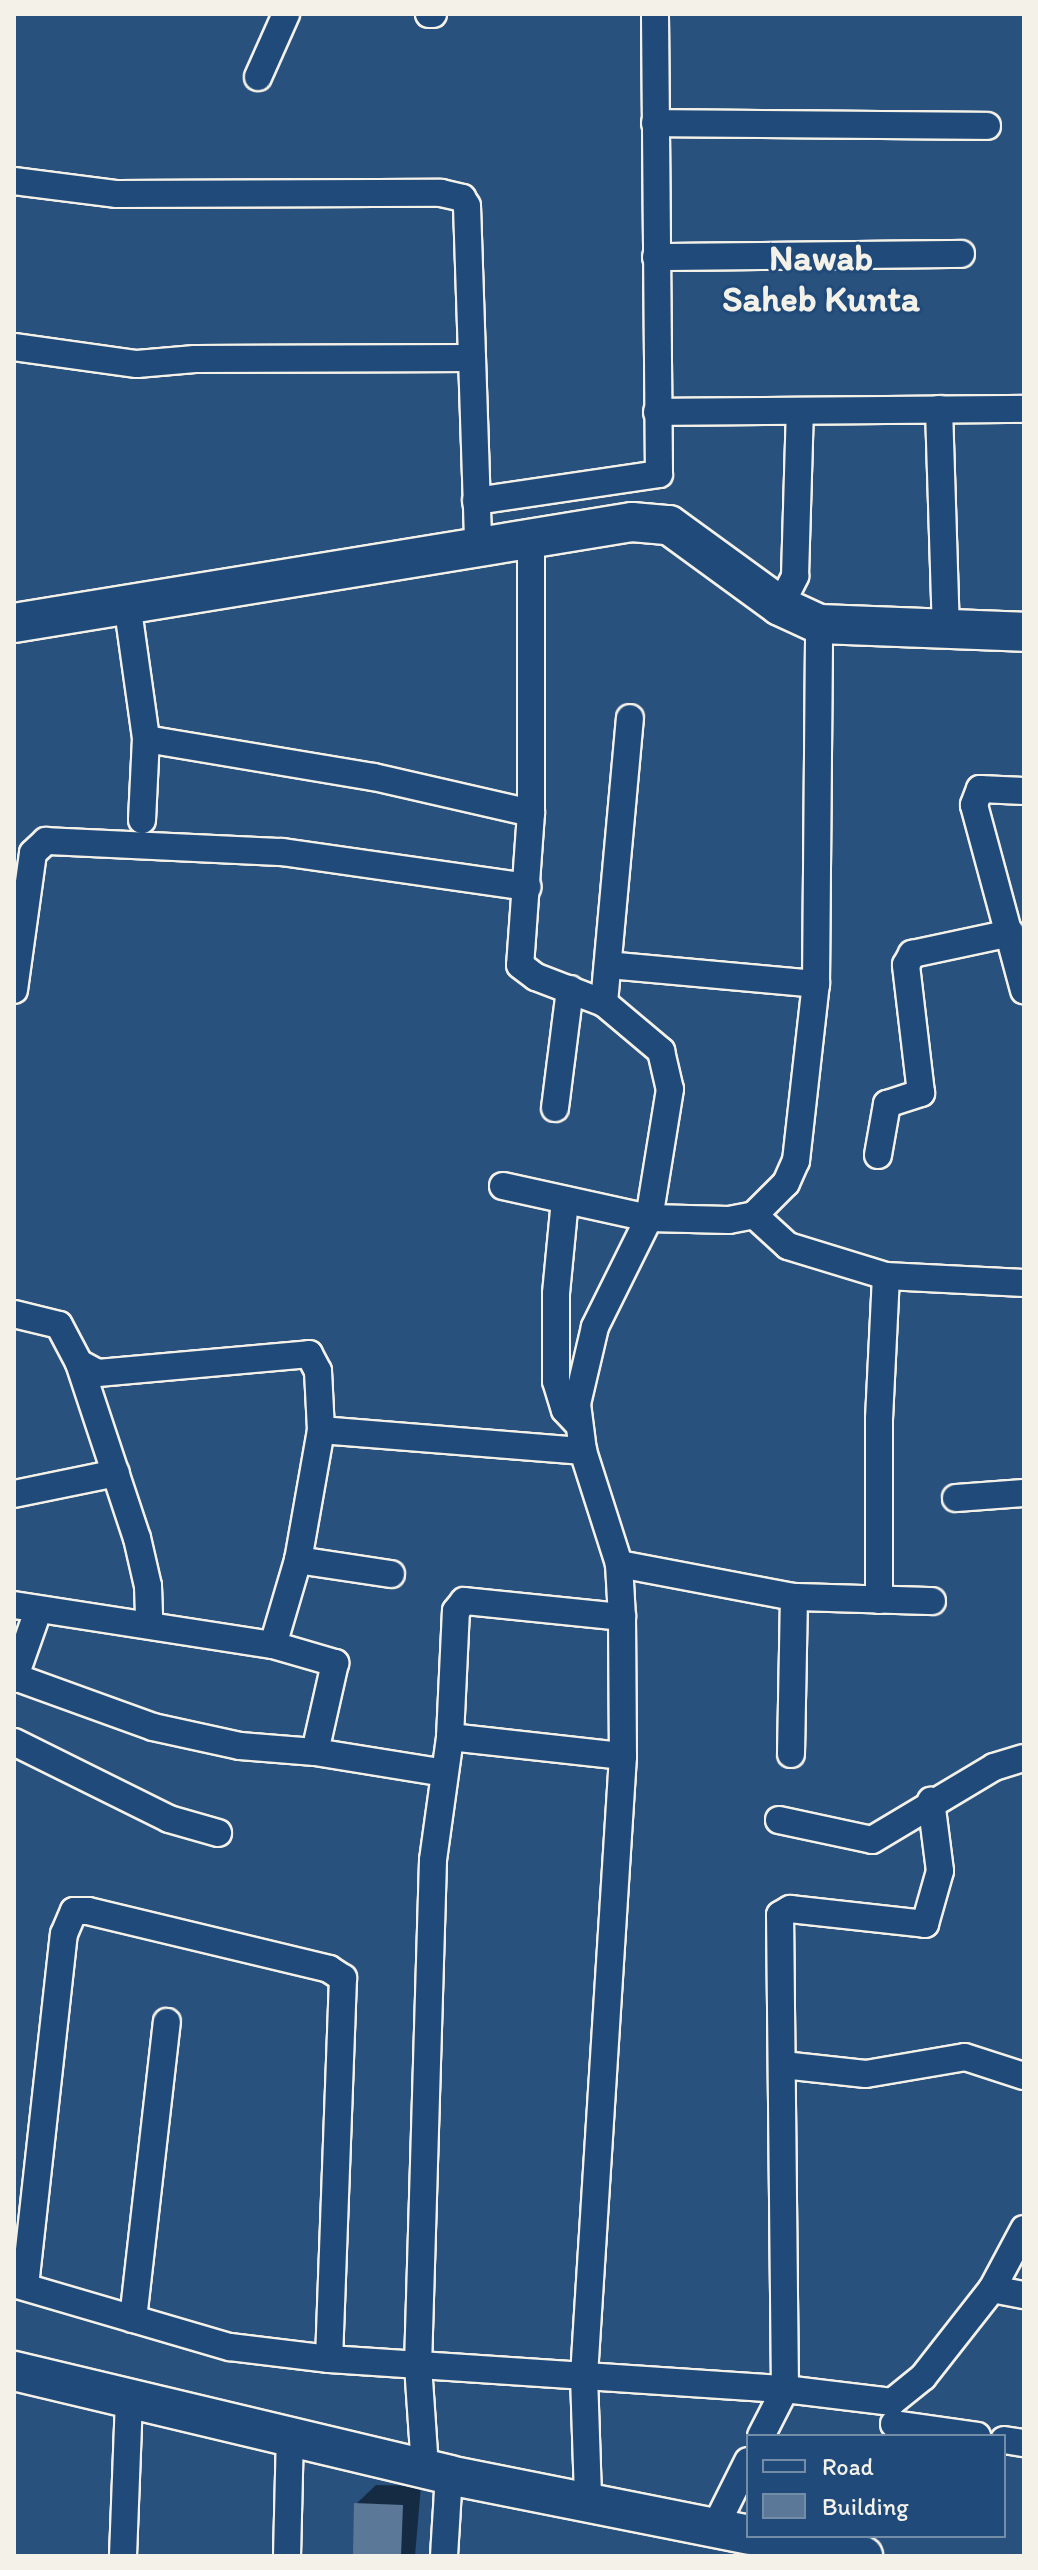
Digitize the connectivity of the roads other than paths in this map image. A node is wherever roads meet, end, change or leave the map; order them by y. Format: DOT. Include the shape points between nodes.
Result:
graph roads {
  1 [pos="286,14"];
  2 [pos="655,14"];
  3 [pos="258,77"];
  4 [pos="655,123"];
  5 [pos="987,126"];
  6 [pos="14,181"];
  7 [pos="961,254"];
  8 [pos="656,257"];
  9 [pos="14,347"];
  10 [pos="472,358"];
  11 [pos="939,409"];
  12 [pos="1024,409"];
  13 [pos="800,411"];
  14 [pos="657,412"];
  15 [pos="476,501"];
  16 [pos="531,537"];
  17 [pos="478,545"];
  18 [pos="127,603"];
  19 [pos="780,606"];
  20 [pos="14,623"];
  21 [pos="819,624"];
  22 [pos="946,629"];
  23 [pos="1024,632"];
  24 [pos="630,718"];
  25 [pos="146,739"];
  26 [pos="1024,791"];
  27 [pos="531,813"];
  28 [pos="142,820"];
  29 [pos="528,887"];
  30 [pos="1011,933"];
  31 [pos="16,954"];
  32 [pos="608,965"];
  33 [pos="816,984"];
  34 [pos="570,989"];
  35 [pos="14,990"];
  36 [pos="1024,990"];
  37 [pos="604,1003"];
  38 [pos="555,1108"];
  39 [pos="878,1155"];
  40 [pos="503,1186"];
  41 [pos="565,1200"];
  42 [pos="754,1215"];
  43 [pos="649,1218"];
  44 [pos="886,1276"];
  45 [pos="1024,1283"];
  46 [pos="14,1314"];
  47 [pos="79,1363"];
  48 [pos="321,1430"];
  49 [pos="582,1438"];
  50 [pos="116,1473"];
  51 [pos="1024,1493"];
  52 [pos="14,1494"];
  53 [pos="956,1498"];
  54 [pos="298,1560"];
  55 [pos="619,1564"];
  56 [pos="391,1574"];
  57 [pos="794,1597"];
  58 [pos="879,1600"];
  59 [pos="932,1601"];
  60 [pos="26,1608"];
  61 [pos="622,1617"];
  62 [pos="149,1623"];
  63 [pos="273,1645"];
  64 [pos="14,1678"];
  65 [pos="450,1737"];
  66 [pos="14,1742"];
  67 [pos="315,1752"];
  68 [pos="791,1754"];
  69 [pos="623,1756"];
  70 [pos="1024,1758"];
  71 [pos="444,1773"];
  72 [pos="931,1801"];
  73 [pos="779,1820"];
  74 [pos="218,1833"];
  75 [pos="167,2022"];
  76 [pos="783,2065"];
  77 [pos="1024,2076"];
  78 [pos="1024,2229"];
  79 [pos="20,2285"];
  80 [pos="992,2289"];
  81 [pos="1024,2295"];
  82 [pos="133,2319"];
  83 [pos="329,2359"];
  84 [pos="418,2366"];
  85 [pos="14,2371"];
  86 [pos="584,2376"];
  87 [pos="785,2389"];
  88 [pos="129,2402"];
  89 [pos="894,2424"];
  90 [pos="762,2434"];
  91 [pos="963,2434"];
  92 [pos="290,2435"];
  93 [pos="746,2469"];
  94 [pos="437,2471"];
  95 [pos="588,2499"];
  96 [pos="731,2532"];
  97 [pos="765,2538"];
  98 [pos="123,2556"];
  99 [pos="287,2556"];
  100 [pos="444,2556"];
  101 [pos="863,2556"];
  1 -- 3 [label="street"];
  2 -- 4 [label="street"];
  4 -- 5 [label="street"];
  4 -- 8 [label="street"];
  6 -- 10 [label="street" via="117,194 454,194 467,206"];
  7 -- 8 [label="street"];
  8 -- 14 [label="street"];
  9 -- 10 [label="street" via="137,364"];
  10 -- 15 [label="street"];
  11 -- 12 [label="street"];
  11 -- 13 [label="street"];
  11 -- 22 [label="street"];
  13 -- 14 [label="street"];
  13 -- 19 [label="street" via="795,576"];
  14 -- 15 [label="street" via="659,468 654,477"];
  15 -- 17 [label="street"];
  16 -- 17 [label="street"];
  16 -- 19 [label="street" via="632,522 669,525"];
  16 -- 27 [label="street"];
  17 -- 18 [label="street"];
  18 -- 20 [label="street"];
  18 -- 25 [label="street"];
  19 -- 21 [label="street"];
  21 -- 22 [label="street"];
  21 -- 33 [label="street"];
  22 -- 23 [label="street"];
  24 -- 32 [label="street"];
  25 -- 27 [label="street" via="374,777"];
  25 -- 28 [label="street"];
  26 -- 30 [label="street" via="990,787 974,797"];
  27 -- 29 [label="street"];
  29 -- 31 [label="street" via="282,852 46,841 33,853"];
  29 -- 34 [label="street" via="520,965"];
  30 -- 36 [label="street"];
  30 -- 39 [label="street" via="912,954 906,965 921,1093 887,1104"];
  31 -- 35 [label="street"];
  32 -- 33 [label="street"];
  32 -- 37 [label="street"];
  33 -- 42 [label="street" via="796,1161 786,1183"];
  34 -- 37 [label="street"];
  34 -- 38 [label="street"];
  37 -- 43 [label="street" via="661,1051 667,1069 670,1089"];
  40 -- 41 [label="street"];
  41 -- 43 [label="street"];
  41 -- 49 [label="street" via="556,1294 556,1381"];
  42 -- 43 [label="street" via="729,1220"];
  42 -- 44 [label="street" via="788,1246"];
  43 -- 49 [label="street" via="595,1327 577,1404"];
  44 -- 45 [label="street"];
  44 -- 58 [label="street"];
  46 -- 47 [label="street" via="59,1325"];
  47 -- 48 [label="street" via="107,1373 309,1354 318,1371"];
  47 -- 50 [label="street"];
  48 -- 49 [label="street"];
  48 -- 54 [label="street"];
  49 -- 55 [label="street"];
  50 -- 52 [label="street"];
  50 -- 62 [label="street" via="148,1586"];
  51 -- 53 [label="street"];
  54 -- 56 [label="street"];
  54 -- 63 [label="street"];
  55 -- 57 [label="street"];
  55 -- 61 [label="street"];
  57 -- 58 [label="street"];
  57 -- 68 [label="street"];
  58 -- 59 [label="street"];
  60 -- 62 [label="street"];
  60 -- 64 [label="street"];
  61 -- 65 [label="street" via="458,1604"];
  61 -- 69 [label="street"];
  62 -- 63 [label="street"];
  63 -- 67 [label="street" via="335,1663"];
  64 -- 67 [label="street" via="153,1727 240,1746"];
  65 -- 69 [label="street"];
  65 -- 71 [label="street"];
  66 -- 74 [label="street" via="169,1819"];
  67 -- 71 [label="street"];
  69 -- 86 [label="street"];
  70 -- 72 [label="street" via="994,1767"];
  71 -- 84 [label="street" via="433,1860"];
  72 -- 73 [label="street" via="872,1840"];
  72 -- 76 [label="street" via="940,1871 925,1924 782,1910"];
  75 -- 82 [label="street"];
  76 -- 77 [label="street" via="866,2074 965,2057 982,2058"];
  76 -- 87 [label="street"];
  78 -- 80 [label="street"];
  79 -- 82 [label="street"];
  79 -- 83 [label="street" via="64,1934 74,1911 88,1911 329,1969 343,1978"];
  80 -- 81 [label="street"];
  80 -- 87 [label="street" via="923,2377 892,2402"];
  82 -- 83 [label="street" via="230,2347"];
  83 -- 84 [label="street"];
  84 -- 86 [label="street"];
  84 -- 94 [label="street"];
  85 -- 88 [label="street"];
  86 -- 87 [label="street"];
  86 -- 95 [label="street"];
  87 -- 90 [label="street"];
  88 -- 92 [label="street"];
  88 -- 98 [label="street"];
  89 -- 91 [label="street"];
  92 -- 94 [label="street"];
  92 -- 99 [label="street"];
  93 -- 96 [label="street"];
  94 -- 95 [label="street"];
  94 -- 100 [label="street"];
  95 -- 96 [label="street"];
  97 -- 101 [label="street"];
}
